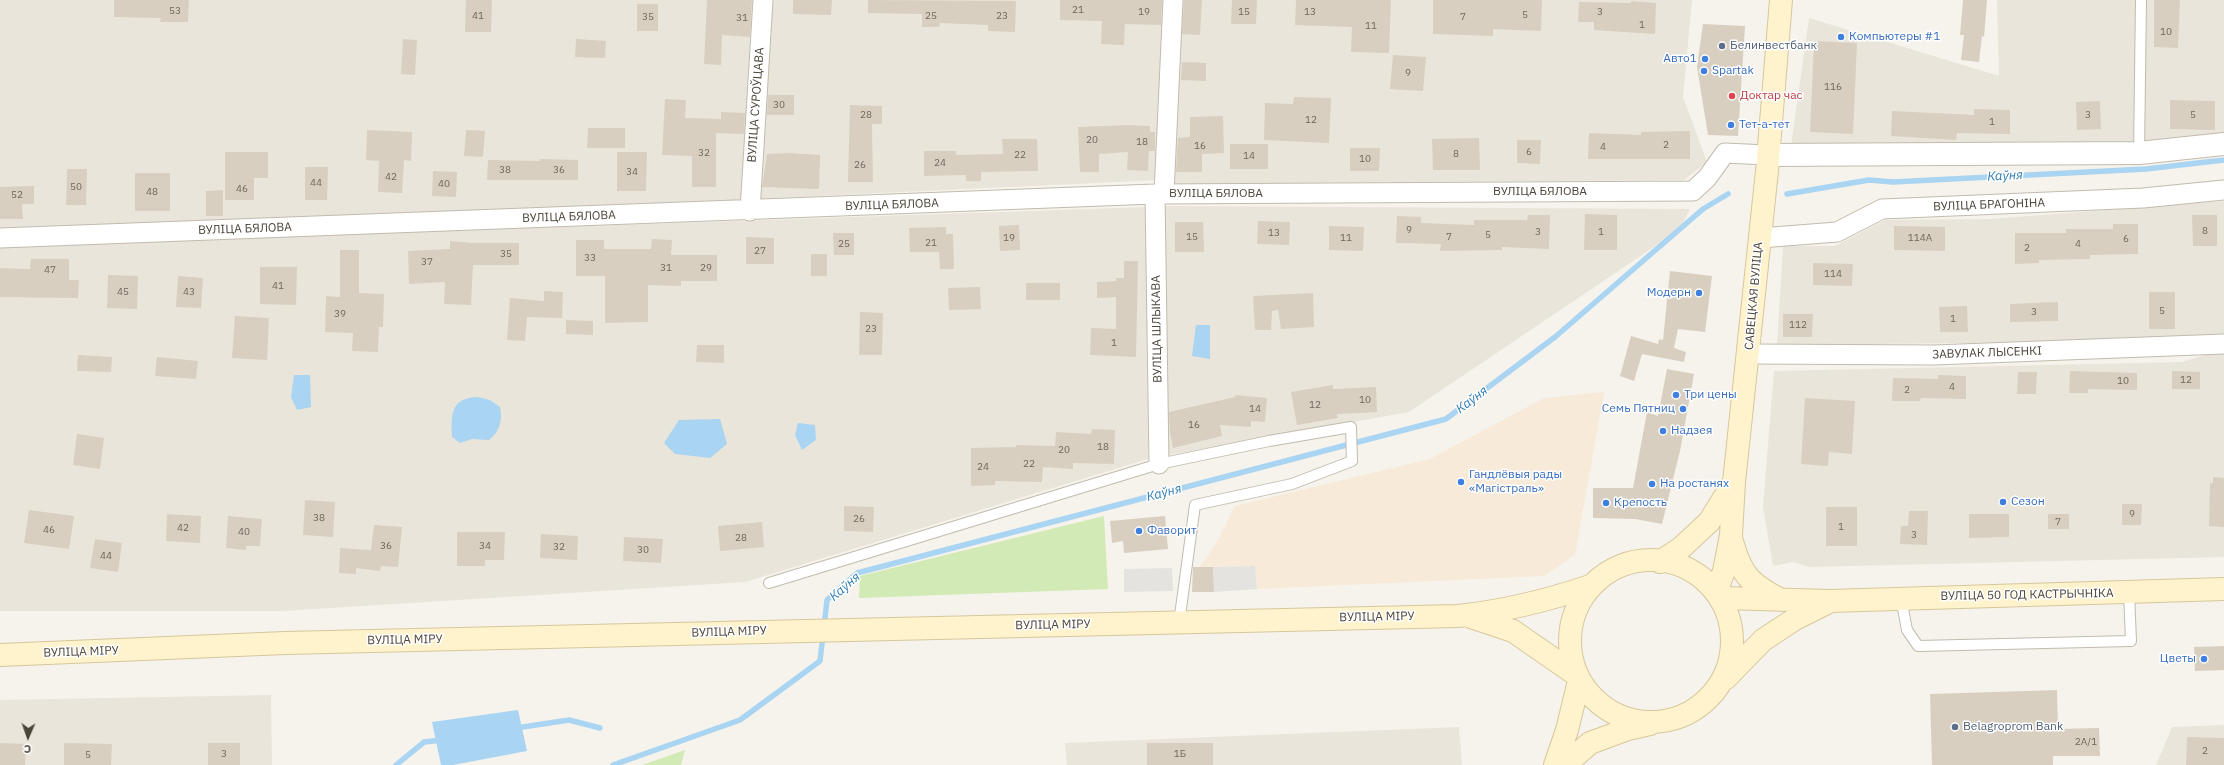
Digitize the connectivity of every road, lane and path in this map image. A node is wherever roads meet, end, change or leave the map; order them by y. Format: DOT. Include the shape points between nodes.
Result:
graph roads {
  1 [pos="763,0"];
  2 [pos="1173,0"];
  3 [pos="1781,0"];
  4 [pos="2141,0"];
  5 [pos="2224,144"];
  6 [pos="2139,153"];
  7 [pos="1767,163"];
  8 [pos="2224,190"];
  9 [pos="1159,194"];
  10 [pos="750,211"];
  11 [pos="1761,228"];
  12 [pos="0,238"];
  13 [pos="2224,344"];
  14 [pos="1749,354"];
  15 [pos="1159,464"];
  16 [pos="1734,482"];
  17 [pos="1731,535"];
  18 [pos="1660,562"];
  19 [pos="769,583"];
  20 [pos="1590,586"];
  21 [pos="2224,589"];
  22 [pos="2129,593"];
  23 [pos="1719,595"];
  24 [pos="1900,598"];
  25 [pos="1783,601"];
  26 [pos="1830,601"];
  27 [pos="1458,616"];
  28 [pos="1179,623"];
  29 [pos="0,655"];
  30 [pos="1579,678"];
  31 [pos="1721,683"];
  32 [pos="1656,722"];
  33 [pos="1555,765"];
  34 [pos="1565,765"];
  1 -- 10 [label="street, ВУЛІЦА СУРОЎЦАВА"];
  2 -- 9 [label="street, ВУЛІЦА ШЛЫКАВА"];
  3 -- 7 [label="main road, САВЕЦКАЯ ВУЛІЦА"];
  4 -- 6 [label="lane"];
  5 -- 6 [label="street"];
  6 -- 7 [label="street"];
  7 -- 9 [label="street, ВУЛІЦА БЯЛОВА" via="1726,153 1707,178 1693,191"];
  7 -- 11 [label="main road, САВЕЦКАЯ ВУЛІЦА"];
  8 -- 11 [label="street, ВУЛІЦА БРАГОНІНА" via="2143,198 1882,209 1837,232"];
  9 -- 10 [label="street, ВУЛІЦА БЯЛОВА"];
  9 -- 15 [label="street, ВУЛІЦА ШЛЫКАВА"];
  10 -- 12 [label="street, ВУЛІЦА БЯЛОВА"];
  11 -- 14 [label="main road, САВЕЦКАЯ ВУЛІЦА"];
  13 -- 14 [label="street, ЗАВУЛАК ЛЫСЕНКІ" via="1934,355"];
  14 -- 16 [label="main road, САВЕЦКАЯ ВУЛІЦА"];
  15 -- 19 [label="lane"];
  15 -- 28 [label="lane" via="1351,427 1352,461 1292,484 1195,505"];
  16 -- 17 [label="main road"];
  16 -- 18 [label="main road, САВЕЦКАЯ ВУЛІЦА" via="1709,522 1681,548"];
  17 -- 23 [label="main road"];
  17 -- 25 [label="main road" via="1737,559 1745,576"];
  18 -- 20 [label="main road" via="1628,563 1602,576"];
  18 -- 23 [label="main road" via="1695,573"];
  20 -- 27 [label="main road, ВУЛІЦА МІРУ" via="1521,607"];
  20 -- 30 [label="main road" via="1576,612 1571,631 1571,652"];
  21 -- 22 [label="main road, ВУЛІЦА 50 ГОД КАСТРЫЧНІКА"];
  22 -- 24 [label="main road, ВУЛІЦА 50 ГОД КАСТРЫЧНІКА"];
  22 -- 24 [label="lane" via="2131,641 1918,646 1907,630"];
  23 -- 25 [label="main road, ВУЛІЦА 50 ГОД КАСТРЫЧНІКА"];
  23 -- 31 [label="main road" via="1728,610 1732,647"];
  24 -- 26 [label="main road, ВУЛІЦА 50 ГОД КАСТРЫЧНІКА"];
  25 -- 26 [label="main road, ВУЛІЦА 50 ГОД КАСТРЫЧНІКА"];
  26 -- 31 [label="main road, ВУЛІЦА 50 ГОД КАСТРЫЧНІКА" via="1762,640"];
  27 -- 28 [label="main road, ВУЛІЦА МІРУ"];
  27 -- 30 [label="main road, ВУЛІЦА МІРУ" via="1486,621 1513,631"];
  28 -- 29 [label="main road, ВУЛІЦА МІРУ" via="286,643"];
  30 -- 32 [label="main road, ВУЛІЦА МІРУ" via="1601,704 1618,715"];
  30 -- 33 [label="main road" via="1567,730"];
  31 -- 32 [label="main road" via="1710,698 1693,711"];
  32 -- 34 [label="main road" via="1590,743"];
}
